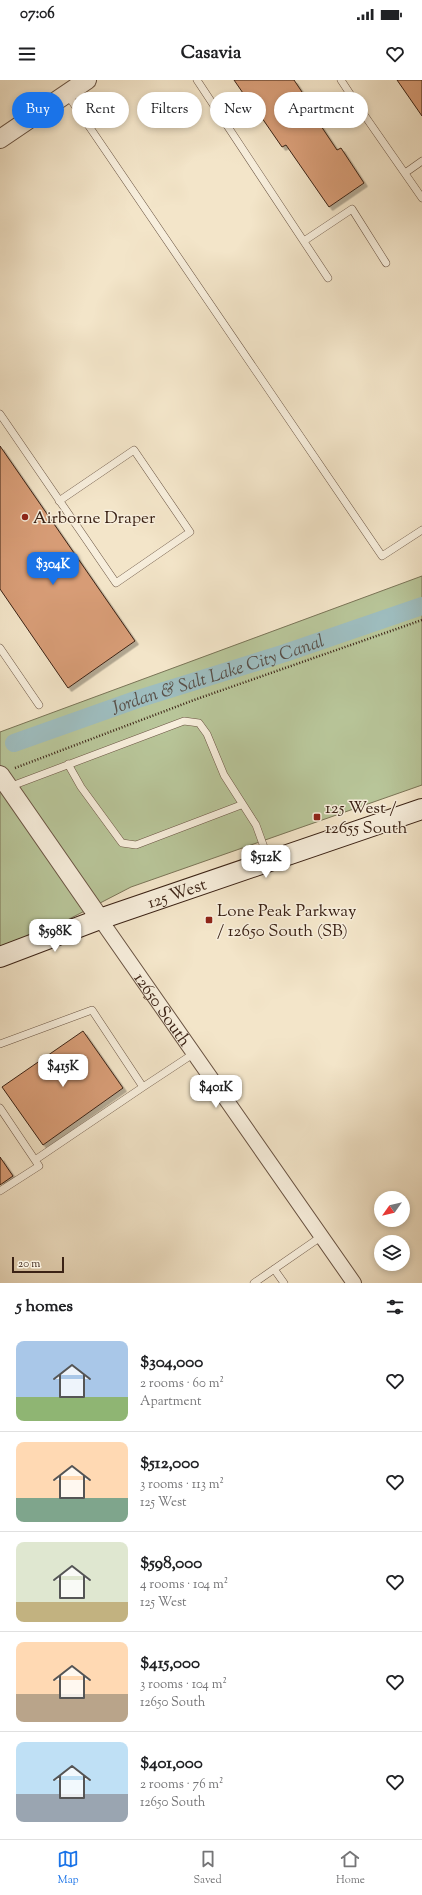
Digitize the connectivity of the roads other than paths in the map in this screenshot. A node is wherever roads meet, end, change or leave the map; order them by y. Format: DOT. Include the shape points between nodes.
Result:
graph roads {
  1 [pos="87,80"];
  2 [pos="197,80"];
  3 [pos="342,80"];
  4 [pos="67,94"];
  5 [pos="0,139"];
  6 [pos="422,161"];
  7 [pos="405,173"];
  8 [pos="422,198"];
  9 [pos="304,241"];
  10 [pos="386,262"];
  11 [pos="328,278"];
  12 [pos="0,414"];
  13 [pos="60,501"];
  14 [pos="422,530"];
  15 [pos="0,648"];
  16 [pos="39,705"];
  17 [pos="68,764"];
  18 [pos="7,777"];
  19 [pos="242,805"];
  20 [pos="422,809"];
  21 [pos="269,861"];
  22 [pos="100,919"];
  23 [pos="0,957"];
  24 [pos="0,1044"];
  25 [pos="193,1054"];
  26 [pos="143,1087"];
  27 [pos="0,1108"];
  28 [pos="35,1160"];
  29 [pos="0,1191"];
  30 [pos="322,1236"];
  31 [pos="274,1269"];
  32 [pos="254,1283"];
  33 [pos="284,1283"];
  34 [pos="354,1283"];
  1 -- 4 [label="street"];
  2 -- 9 [label="lane"];
  3 -- 7 [label="lane"];
  4 -- 5 [label="street"];
  4 -- 14 [label="lane" via="382,556"];
  6 -- 7 [label="lane"];
  7 -- 8 [label="lane"];
  9 -- 10 [label="lane" via="352,209"];
  9 -- 11 [label="lane"];
  12 -- 13 [label="lane"];
  13 -- 13 [label="lane" via="116,583 190,532 134,450"];
  15 -- 16 [label="lane"];
  17 -- 18 [label="lane"];
  17 -- 19 [label="lane" via="122,843 136,845"];
  17 -- 19 [label="lane" via="184,721 198,723 207,734 224,775"];
  18 -- 22 [label="street, 12650 South"];
  19 -- 21 [label="lane" via="256,825"];
  20 -- 21 [label="main road, 125 West"];
  21 -- 22 [label="main road, 125 West"];
  22 -- 23 [label="main road, 125 West"];
  22 -- 25 [label="street, 12650 South"];
  24 -- 26 [label="lane" via="92,1010"];
  25 -- 26 [label="lane"];
  25 -- 30 [label="street, 12650 South"];
  26 -- 28 [label="lane"];
  27 -- 28 [label="lane"];
  28 -- 29 [label="lane" via="39,1166"];
  30 -- 31 [label="lane"];
  30 -- 34 [label="street, 12650 South"];
  31 -- 32 [label="lane"];
  31 -- 33 [label="lane"];
}
